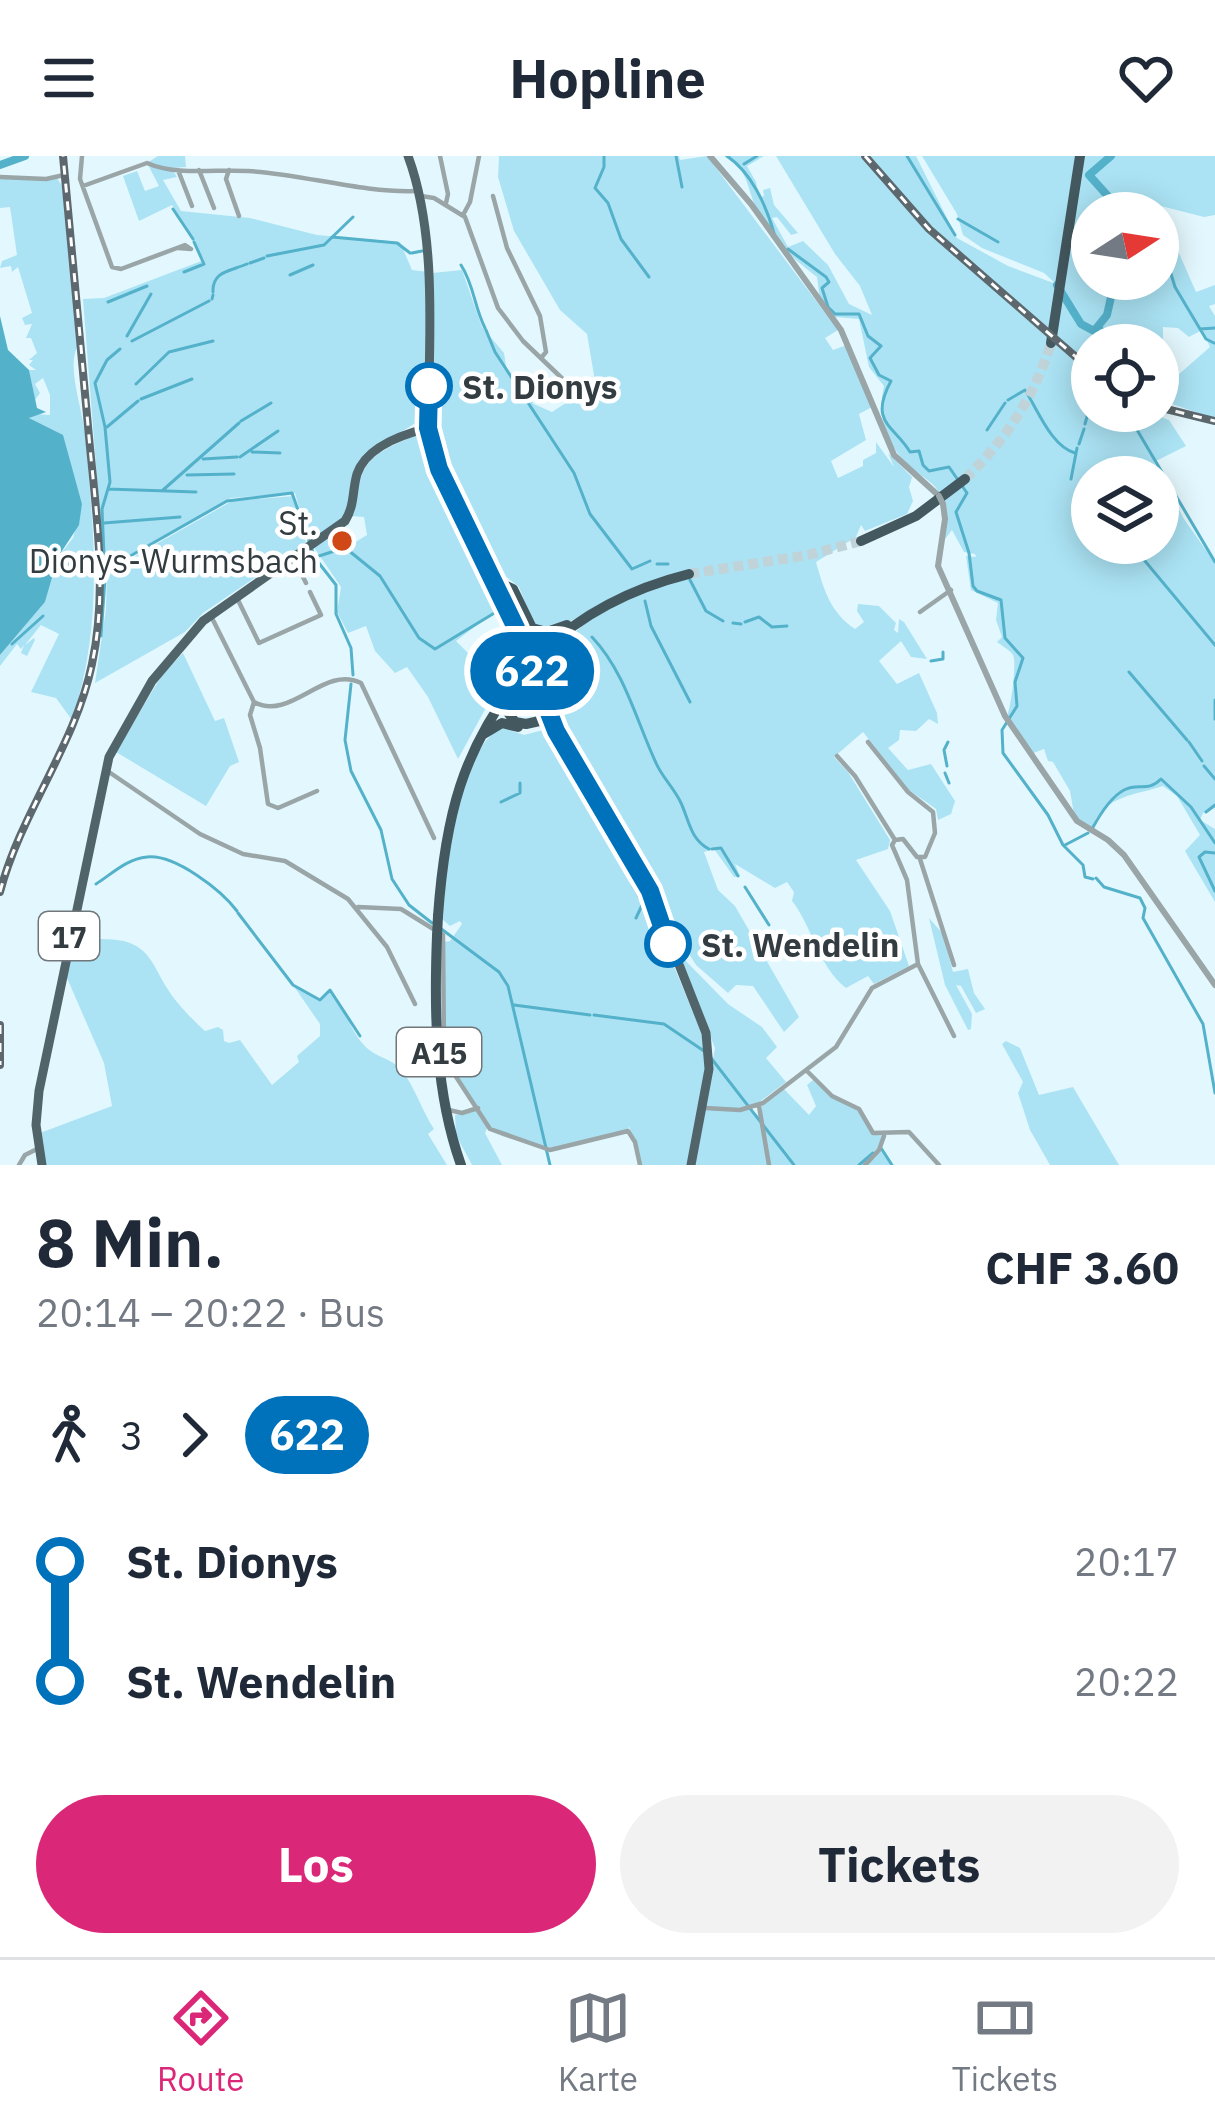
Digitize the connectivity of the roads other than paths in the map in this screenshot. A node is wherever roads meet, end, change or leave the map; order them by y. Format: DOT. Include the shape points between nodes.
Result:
graph roads {
  1 [pos="82,156"];
  2 [pos="409,156"];
  3 [pos="440,156"];
  4 [pos="478,156"];
  5 [pos="710,156"];
  6 [pos="1080,156"];
  7 [pos="178,170"];
  8 [pos="199,170"];
  9 [pos="232,171"];
  10 [pos="79,174"];
  11 [pos="0,177"];
  12 [pos="83,186"];
  13 [pos="418,194"];
  14 [pos="493,196"];
  15 [pos="446,204"];
  16 [pos="192,206"];
  17 [pos="214,208"];
  18 [pos="463,215"];
  19 [pos="239,216"];
  20 [pos="178,248"];
  21 [pos="1051,343"];
  22 [pos="541,358"];
  23 [pos="569,386"];
  24 [pos="428,428"];
  25 [pos="961,482"];
  26 [pos="861,541"];
  27 [pos="293,556"];
  28 [pos="689,574"];
  29 [pos="305,583"];
  30 [pos="502,587"];
  31 [pos="951,590"];
  32 [pos="310,592"];
  33 [pos="236,595"];
  34 [pos="508,612"];
  35 [pos="920,612"];
  36 [pos="210,614"];
  37 [pos="579,621"];
  38 [pos="520,642"];
  39 [pos="528,675"];
  40 [pos="254,702"];
  41 [pos="548,719"];
  42 [pos="475,742"];
  43 [pos="868,742"];
  44 [pos="837,756"];
  45 [pos="106,770"];
  46 [pos="316,791"];
  47 [pos="434,838"];
  48 [pos="895,840"];
  49 [pos="920,859"];
  50 [pos="358,907"];
  51 [pos="918,964"];
  52 [pos="954,965"];
  53 [pos="1215,985"];
  54 [pos="415,1004"];
  55 [pos="954,1036"];
  56 [pos="806,1070"];
  57 [pos="754,1107"];
  58 [pos="446,1108"];
  59 [pos="478,1108"];
  60 [pos="702,1108"];
  61 [pos="884,1136"];
  62 [pos="39,1148"];
  63 [pos="19,1165"];
  64 [pos="42,1165"];
  65 [pos="461,1165"];
  66 [pos="640,1165"];
  67 [pos="691,1165"];
  68 [pos="769,1165"];
  69 [pos="865,1165"];
  70 [pos="939,1165"];
  1 -- 10 [label="street"];
  2 -- 13 [label="main road"];
  3 -- 15 [label="street"];
  4 -- 18 [label="street"];
  5 -- 31 [label="street" via="844,334 894,454 941,500 937,559"];
  6 -- 21 [label="highway"];
  7 -- 8 [label="street"];
  7 -- 12 [label="street" via="147,163"];
  7 -- 16 [label="street"];
  8 -- 9 [label="street"];
  8 -- 17 [label="street"];
  9 -- 13 [label="street"];
  9 -- 19 [label="street" via="226,179"];
  10 -- 11 [label="street"];
  10 -- 12 [label="street"];
  12 -- 20 [label="street" via="115,268"];
  13 -- 15 [label="street"];
  13 -- 24 [label="main road" via="429,283"];
  14 -- 22 [label="street" via="542,322"];
  15 -- 18 [label="street"];
  18 -- 22 [label="street" via="498,308"];
  22 -- 23 [label="street"];
  24 -- 27 [label="main road, 17" via="367,458 350,514"];
  24 -- 30 [label="main road" via="439,469"];
  25 -- 26 [label="highway"];
  27 -- 29 [label="street"];
  27 -- 33 [label="main road, 17"];
  28 -- 37 [label="highway, A15"];
  30 -- 34 [label="main road"];
  30 -- 37 [label="highway" via="536,630"];
  30 -- 38 [label="main road"];
  31 -- 35 [label="street"];
  31 -- 53 [label="street" via="1007,719 1061,802 1124,855"];
  32 -- 33 [label="street" via="321,615 259,644"];
  33 -- 36 [label="main road, 17"];
  34 -- 38 [label="highway"];
  36 -- 40 [label="street"];
  36 -- 45 [label="main road, 17" via="152,682"];
  37 -- 39 [label="highway, A15, bridge"];
  38 -- 39 [label="main road"];
  38 -- 41 [label="main road"];
  38 -- 42 [label="highway"];
  39 -- 41 [label="highway"];
  39 -- 41 [label="highway" via="507,711 519,724"];
  39 -- 42 [label="highway, A15"];
  40 -- 46 [label="street" via="268,806"];
  40 -- 47 [label="street" via="272,708 340,678 361,683"];
  41 -- 42 [label="highway" via="521,728 497,724"];
  41 -- 60 [label="main road" via="650,891 703,1025 710,1056"];
  42 -- 58 [label="highway, A15, bridge" via="452,809 438,916"];
  43 -- 49 [label="street" via="933,812 935,833"];
  44 -- 48 [label="street"];
  45 -- 50 [label="street" via="200,834 243,854 285,861"];
  45 -- 62 [label="main road, 17" via="40,1084"];
  48 -- 49 [label="street" via="904,839"];
  48 -- 51 [label="street"];
  49 -- 52 [label="street"];
  50 -- 54 [label="street"];
  50 -- 59 [label="street" via="401,909 443,935 444,1050"];
  51 -- 55 [label="street"];
  51 -- 56 [label="street" via="872,988 844,1039"];
  56 -- 57 [label="street"];
  56 -- 61 [label="street"];
  57 -- 60 [label="street"];
  57 -- 68 [label="street"];
  58 -- 59 [label="street"];
  58 -- 65 [label="highway, A15"];
  59 -- 66 [label="street" via="494,1132 547,1150 628,1131"];
  60 -- 67 [label="main road"];
  61 -- 69 [label="street"];
  61 -- 70 [label="street" via="909,1132"];
  62 -- 63 [label="street"];
  62 -- 64 [label="main road, 17"];
}
